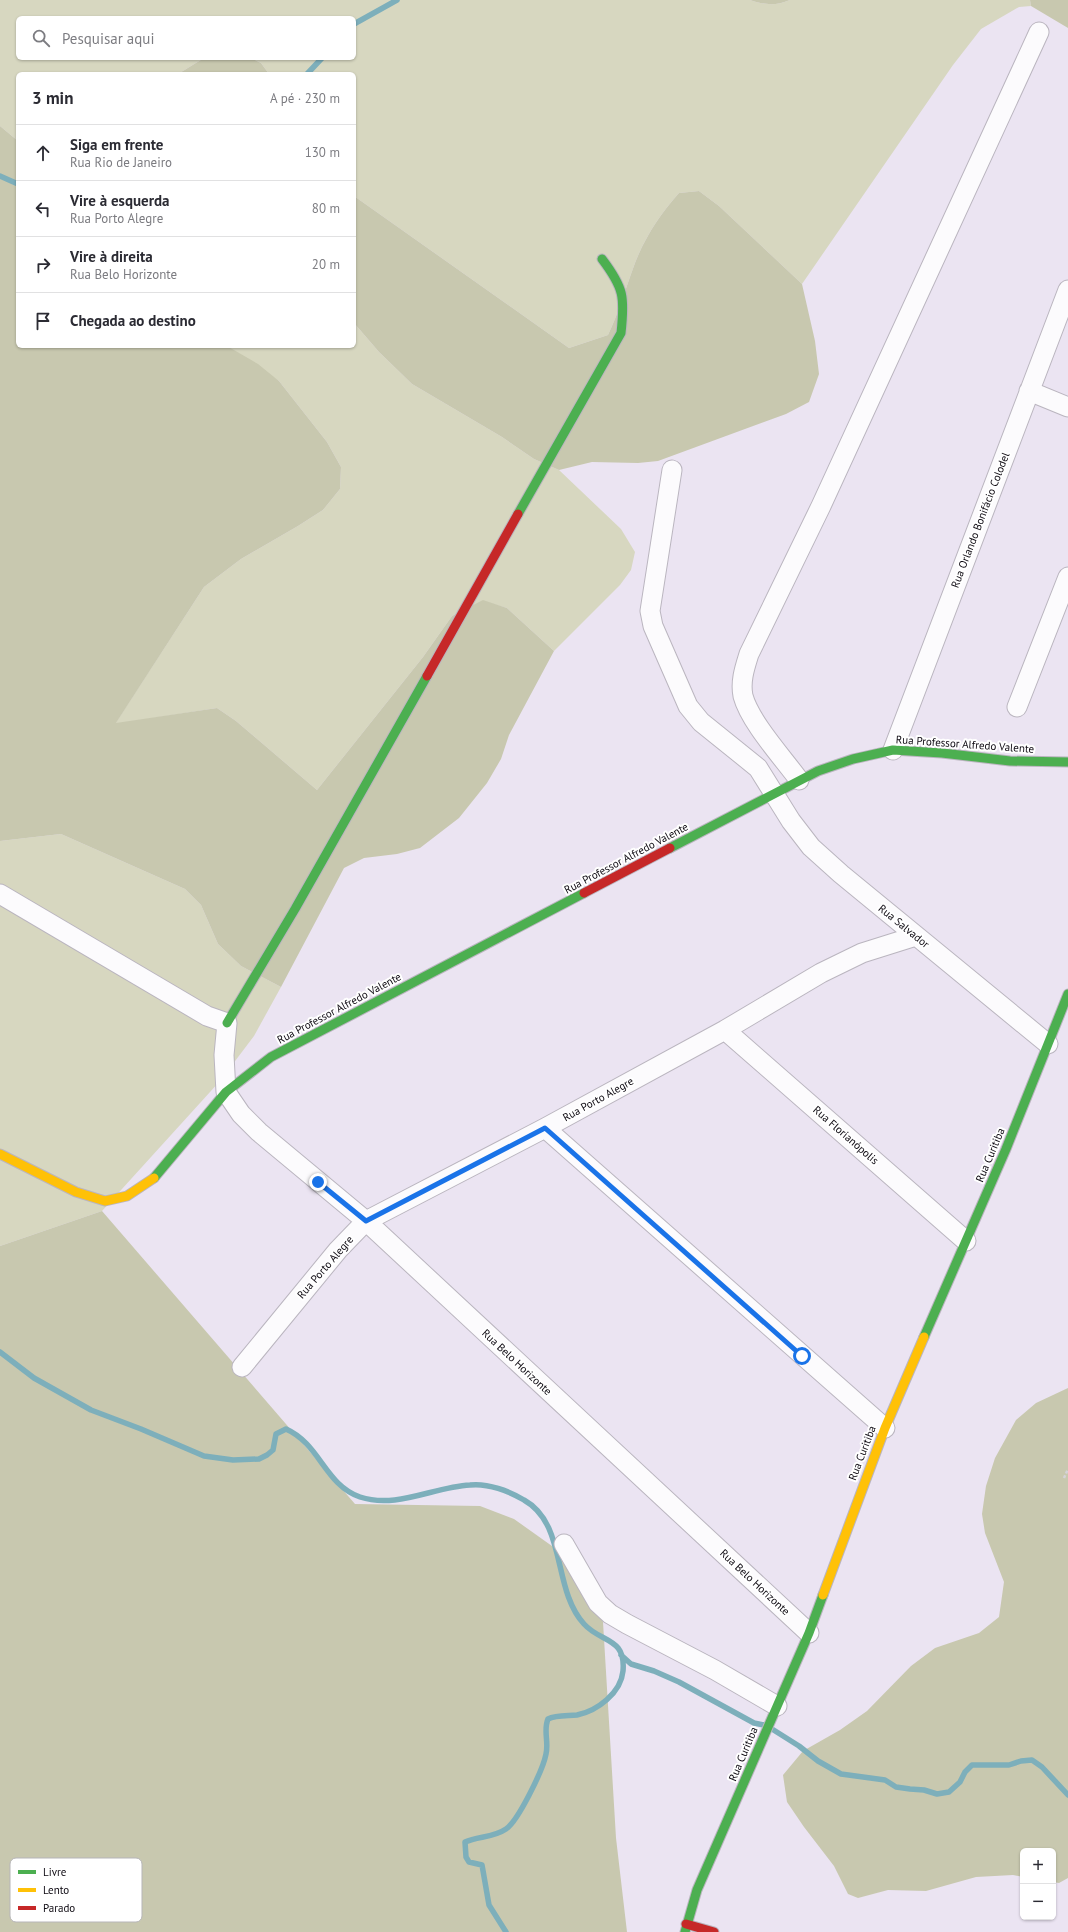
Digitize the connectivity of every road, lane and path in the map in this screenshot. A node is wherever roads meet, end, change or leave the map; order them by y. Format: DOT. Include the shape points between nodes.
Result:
graph roads {
  1 [pos="1039,32"];
  2 [pos="602,259"];
  3 [pos="1068,290"];
  4 [pos="1029,391"];
  5 [pos="1068,407"];
  6 [pos="672,470"];
  7 [pos="1068,577"];
  8 [pos="1017,707"];
  9 [pos="893,750"];
  10 [pos="1068,762"];
  11 [pos="799,780"];
  12 [pos="775,794"];
  13 [pos="0,894"];
  14 [pos="916,936"];
  15 [pos="1068,994"];
  16 [pos="227,1023"];
  17 [pos="725,1030"];
  18 [pos="1048,1044"];
  19 [pos="226,1092"];
  20 [pos="545,1128"];
  21 [pos="0,1154"];
  22 [pos="366,1221"];
  23 [pos="966,1241"];
  24 [pos="242,1367"];
  25 [pos="884,1428"];
  26 [pos="1068,1469"];
  27 [pos="1064,1478"];
  28 [pos="564,1544"];
  29 [pos="809,1633"];
  30 [pos="777,1706"];
  31 [pos="686,1928"];
  32 [pos="714,1932"];
  1 -- 11 [label="street" via="821,506 749,654 742,675 743,696 752,717"];
  2 -- 16 [label="street" via="617,280 624,300 621,333 299,902"];
  3 -- 4 [label="street, Rua Orlando Bonifácio Colodel"];
  4 -- 5 [label="street"];
  4 -- 9 [label="street, Rua Orlando Bonifácio Colodel"];
  6 -- 12 [label="street, Rua Salvador" via="650,611 653,626 688,706 701,722 758,768"];
  7 -- 8 [label="street"];
  9 -- 10 [label="street, Rua Professor Alfredo Valente" via="1010,761"];
  9 -- 11 [label="street, Rua Professor Alfredo Valente" via="853,759"];
  11 -- 12 [label="street, Rua Professor Alfredo Valente"];
  12 -- 14 [label="street, Rua Salvador" via="811,847"];
  12 -- 19 [label="street, Rua Professor Alfredo Valente" via="271,1057"];
  13 -- 16 [label="street" via="207,1016"];
  14 -- 17 [label="street, Rua Porto Alegre" via="862,954 821,973"];
  14 -- 18 [label="street, Rua Salvador"];
  15 -- 18 [label="street, Rua Curitiba"];
  16 -- 19 [label="street" via="224,1055"];
  17 -- 20 [label="street, Rua Porto Alegre"];
  17 -- 23 [label="street, Rua Florianópolis"];
  18 -- 23 [label="street, Rua Curitiba"];
  19 -- 21 [label="street, Rua Professor Alfredo Valente" via="152,1181 126,1196 105,1201 76,1192"];
  19 -- 22 [label="street, Rua Belo Horizonte" via="259,1132"];
  20 -- 22 [label="street, Rua Porto Alegre"];
  20 -- 25 [label="street"];
  22 -- 24 [label="street, Rua Porto Alegre" via="338,1250"];
  22 -- 29 [label="street, Rua Belo Horizonte"];
  23 -- 25 [label="street, Rua Curitiba"];
  25 -- 29 [label="street, Rua Curitiba"];
  26 -- 27 [label="path"];
  28 -- 30 [label="street" via="598,1603 610,1614"];
  29 -- 30 [label="street, Rua Curitiba"];
  30 -- 31 [label="street, Rua Curitiba" via="697,1890"];
  31 -- 32 [label="street"];
}
